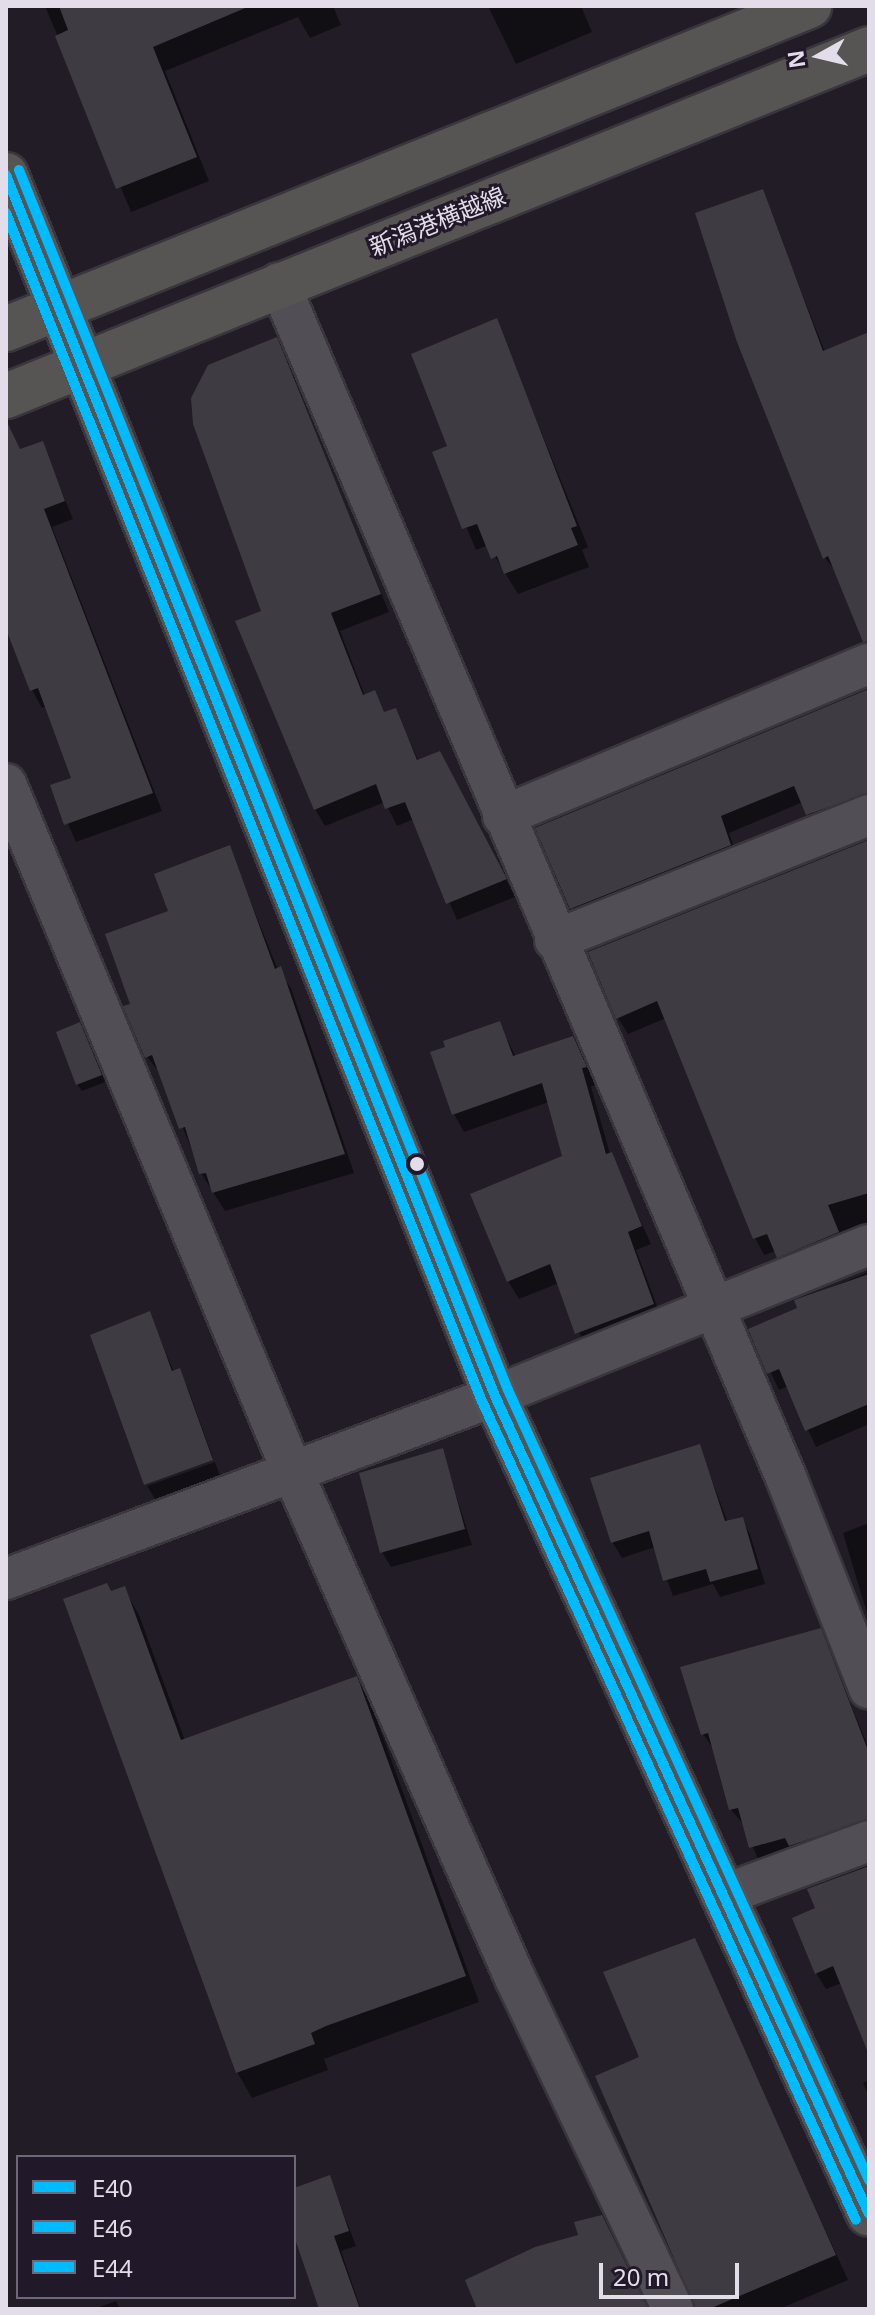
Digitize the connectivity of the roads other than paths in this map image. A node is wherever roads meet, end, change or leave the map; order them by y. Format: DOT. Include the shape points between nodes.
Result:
graph roads {
  1 [pos="809,6"];
  2 [pos="869,49"];
  3 [pos="6,175"];
  4 [pos="279,283"];
  5 [pos="63,308"];
  6 [pos="6,329"];
  7 [pos="86,367"];
  8 [pos="6,396"];
  9 [pos="869,664"];
  10 [pos="6,784"];
  11 [pos="869,815"];
  12 [pos="503,816"];
  13 [pos="555,940"];
  14 [pos="869,1245"];
  15 [pos="710,1309"];
  16 [pos="495,1396"];
  17 [pos="293,1473"];
  18 [pos="6,1579"];
  19 [pos="866,1671"];
  20 [pos="869,1841"];
  21 [pos="723,1895"];
  22 [pos="869,2214"];
  23 [pos="673,2309"];
  1 -- 5 [label="main road"];
  2 -- 4 [label="main road, 新潟港横越線"];
  3 -- 5 [label="main road"];
  4 -- 7 [label="main road, 新潟港横越線"];
  4 -- 12 [label="street"];
  5 -- 6 [label="main road"];
  5 -- 7 [label="main road"];
  7 -- 8 [label="main road, 新潟港横越線"];
  7 -- 16 [label="main road"];
  9 -- 12 [label="street"];
  10 -- 17 [label="street"];
  11 -- 13 [label="street"];
  12 -- 13 [label="street"];
  13 -- 15 [label="street"];
  14 -- 15 [label="street"];
  15 -- 16 [label="street"];
  15 -- 19 [label="street"];
  16 -- 17 [label="street"];
  16 -- 21 [label="main road"];
  17 -- 18 [label="street"];
  17 -- 23 [label="street" via="515,1978"];
  20 -- 21 [label="street"];
  21 -- 22 [label="main road"];
}
